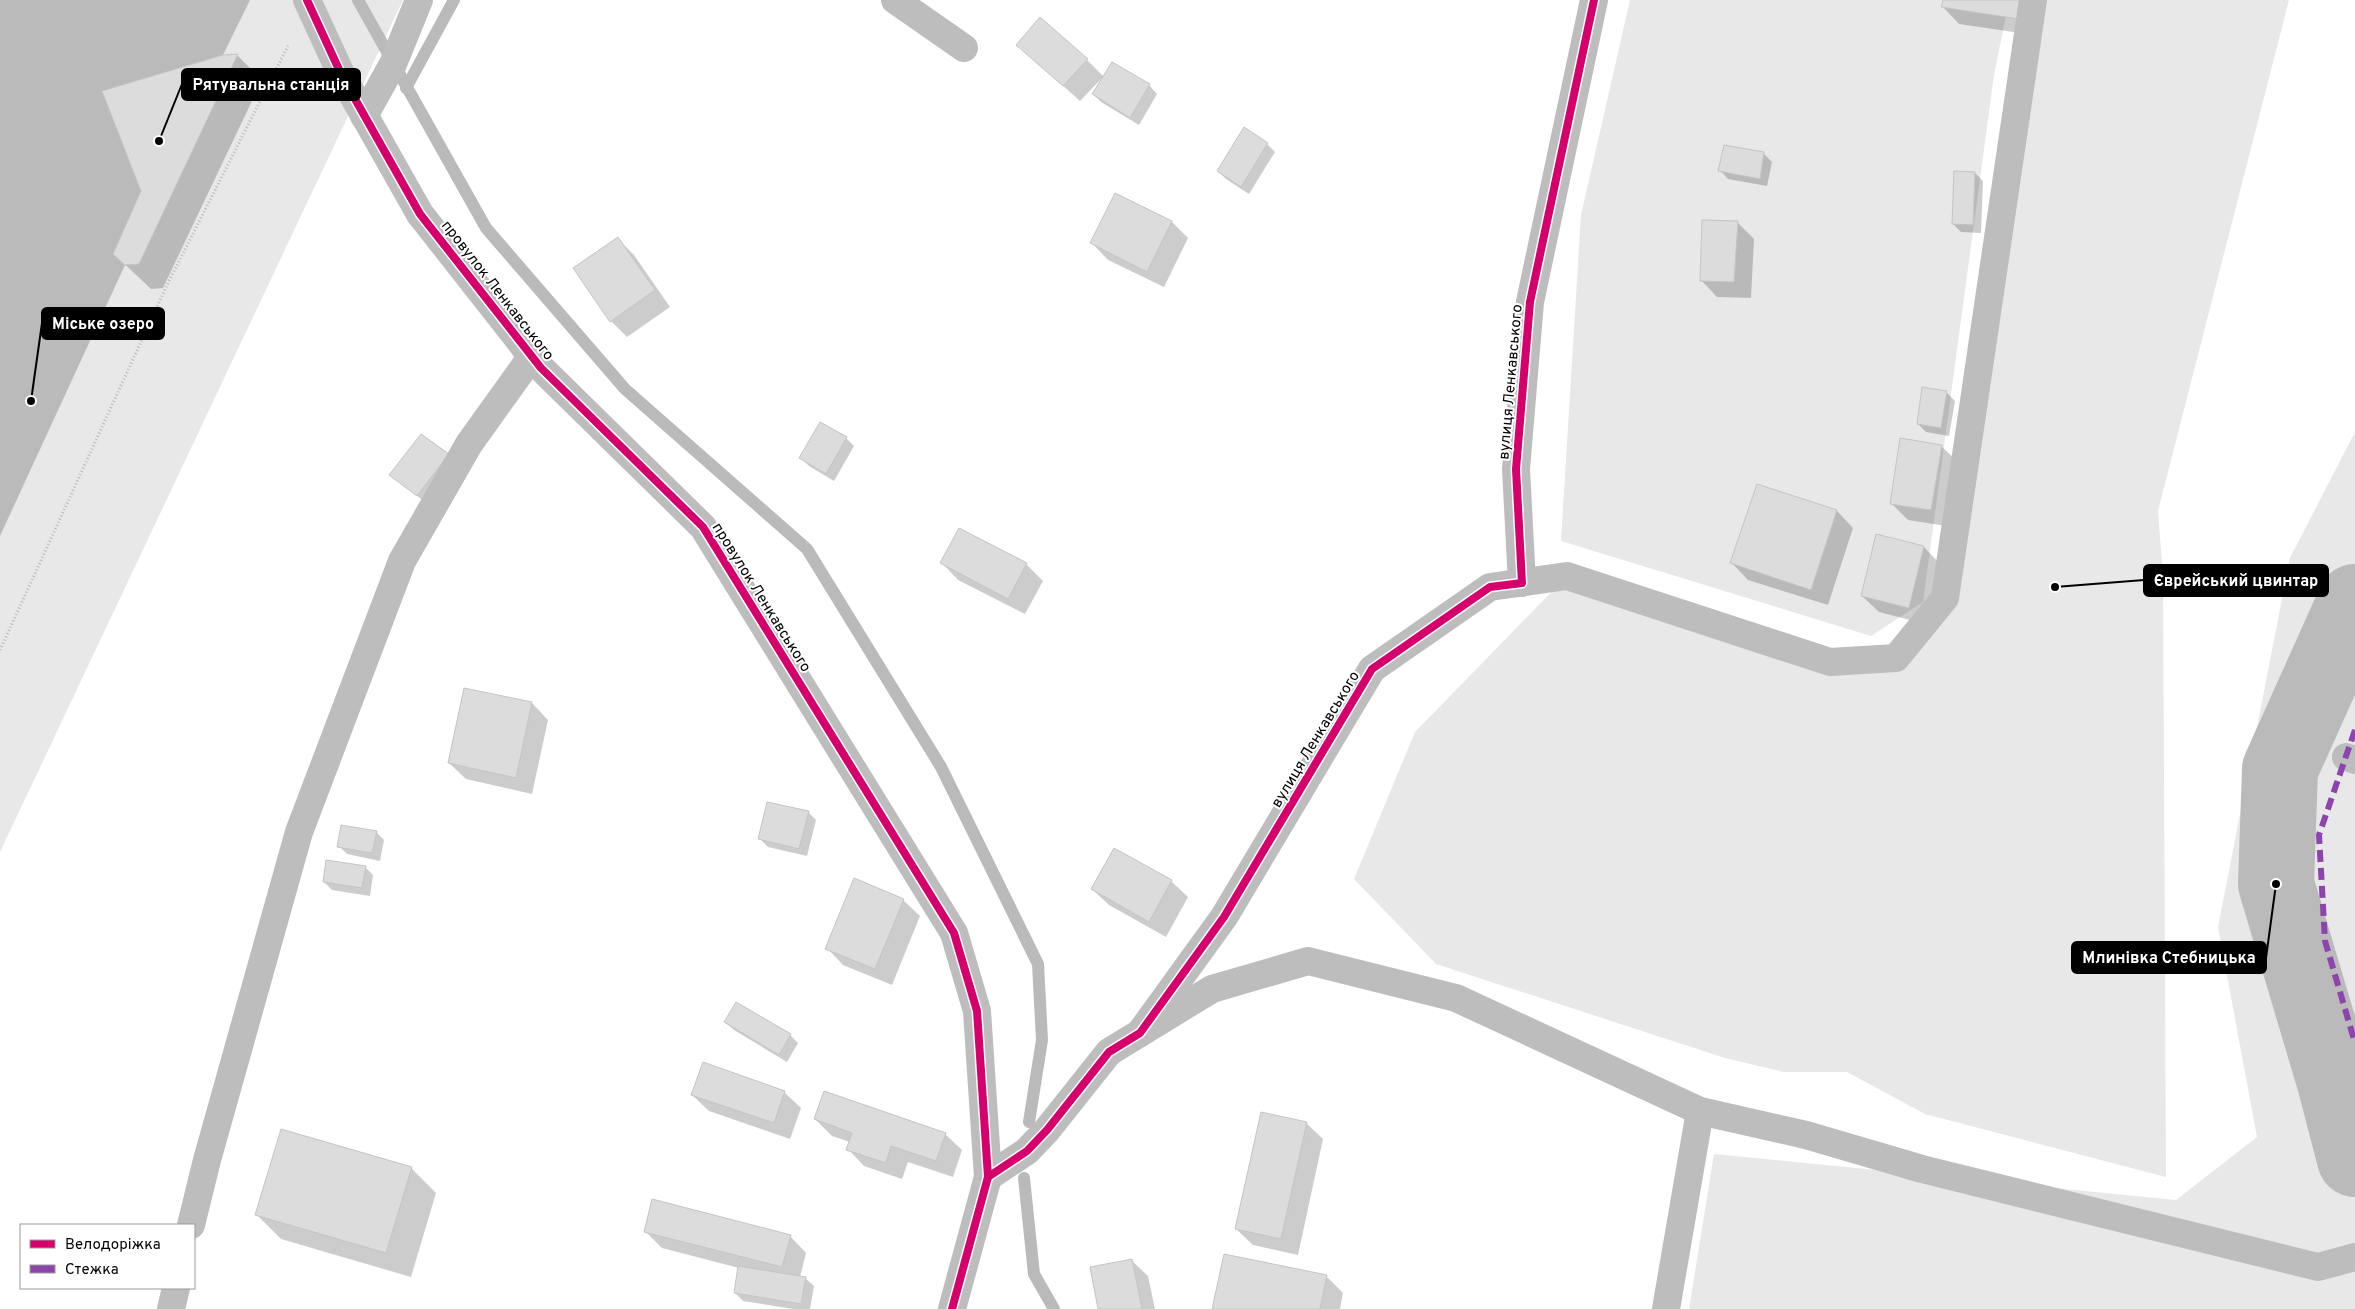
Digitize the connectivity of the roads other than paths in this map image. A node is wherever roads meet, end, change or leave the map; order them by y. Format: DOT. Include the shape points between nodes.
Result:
graph roads {
  1 [pos="419,0"];
  2 [pos="896,0"];
  3 [pos="1594,0"];
  4 [pos="2033,0"];
  5 [pos="308,2"];
  6 [pos="964,48"];
  7 [pos="364,116"];
  8 [pos="532,356"];
  9 [pos="1522,582"];
  10 [pos="1140,1033"];
  11 [pos="1700,1110"];
  12 [pos="988,1178"];
  13 [pos="191,1224"];
  14 [pos="2355,1257"];
  15 [pos="176,1289"];
  16 [pos="171,1309"];
  17 [pos="952,1309"];
  18 [pos="1666,1309"];
  1 -- 7 [label="street" via="393,64"];
  2 -- 6 [label="street"];
  3 -- 9 [label="street, вулиця Ленкавського" via="1530,302 1516,469"];
  4 -- 9 [label="street" via="1945,598 1896,658 1830,662 1567,576"];
  5 -- 7 [label="street, провулок Ленкавського"];
  7 -- 8 [label="street, провулок Ленкавського" via="420,214"];
  8 -- 12 [label="street, провулок Ленкавського" via="703,527 954,933 977,1011"];
  8 -- 13 [label="street" via="469,444 402,561 298,832"];
  9 -- 10 [label="street, вулиця Ленкавського" via="1490,587 1372,669 1224,917"];
  10 -- 11 [label="street" via="1212,989 1308,961 1456,998"];
  10 -- 12 [label="street, вулиця Ленкавського" via="1109,1052 1027,1151"];
  11 -- 14 [label="street" via="1806,1134 1922,1169 2318,1267"];
  11 -- 18 [label="street"];
  12 -- 17 [label="street, провулок Ленкавського"];
  15 -- 16 [label="street"];
}
